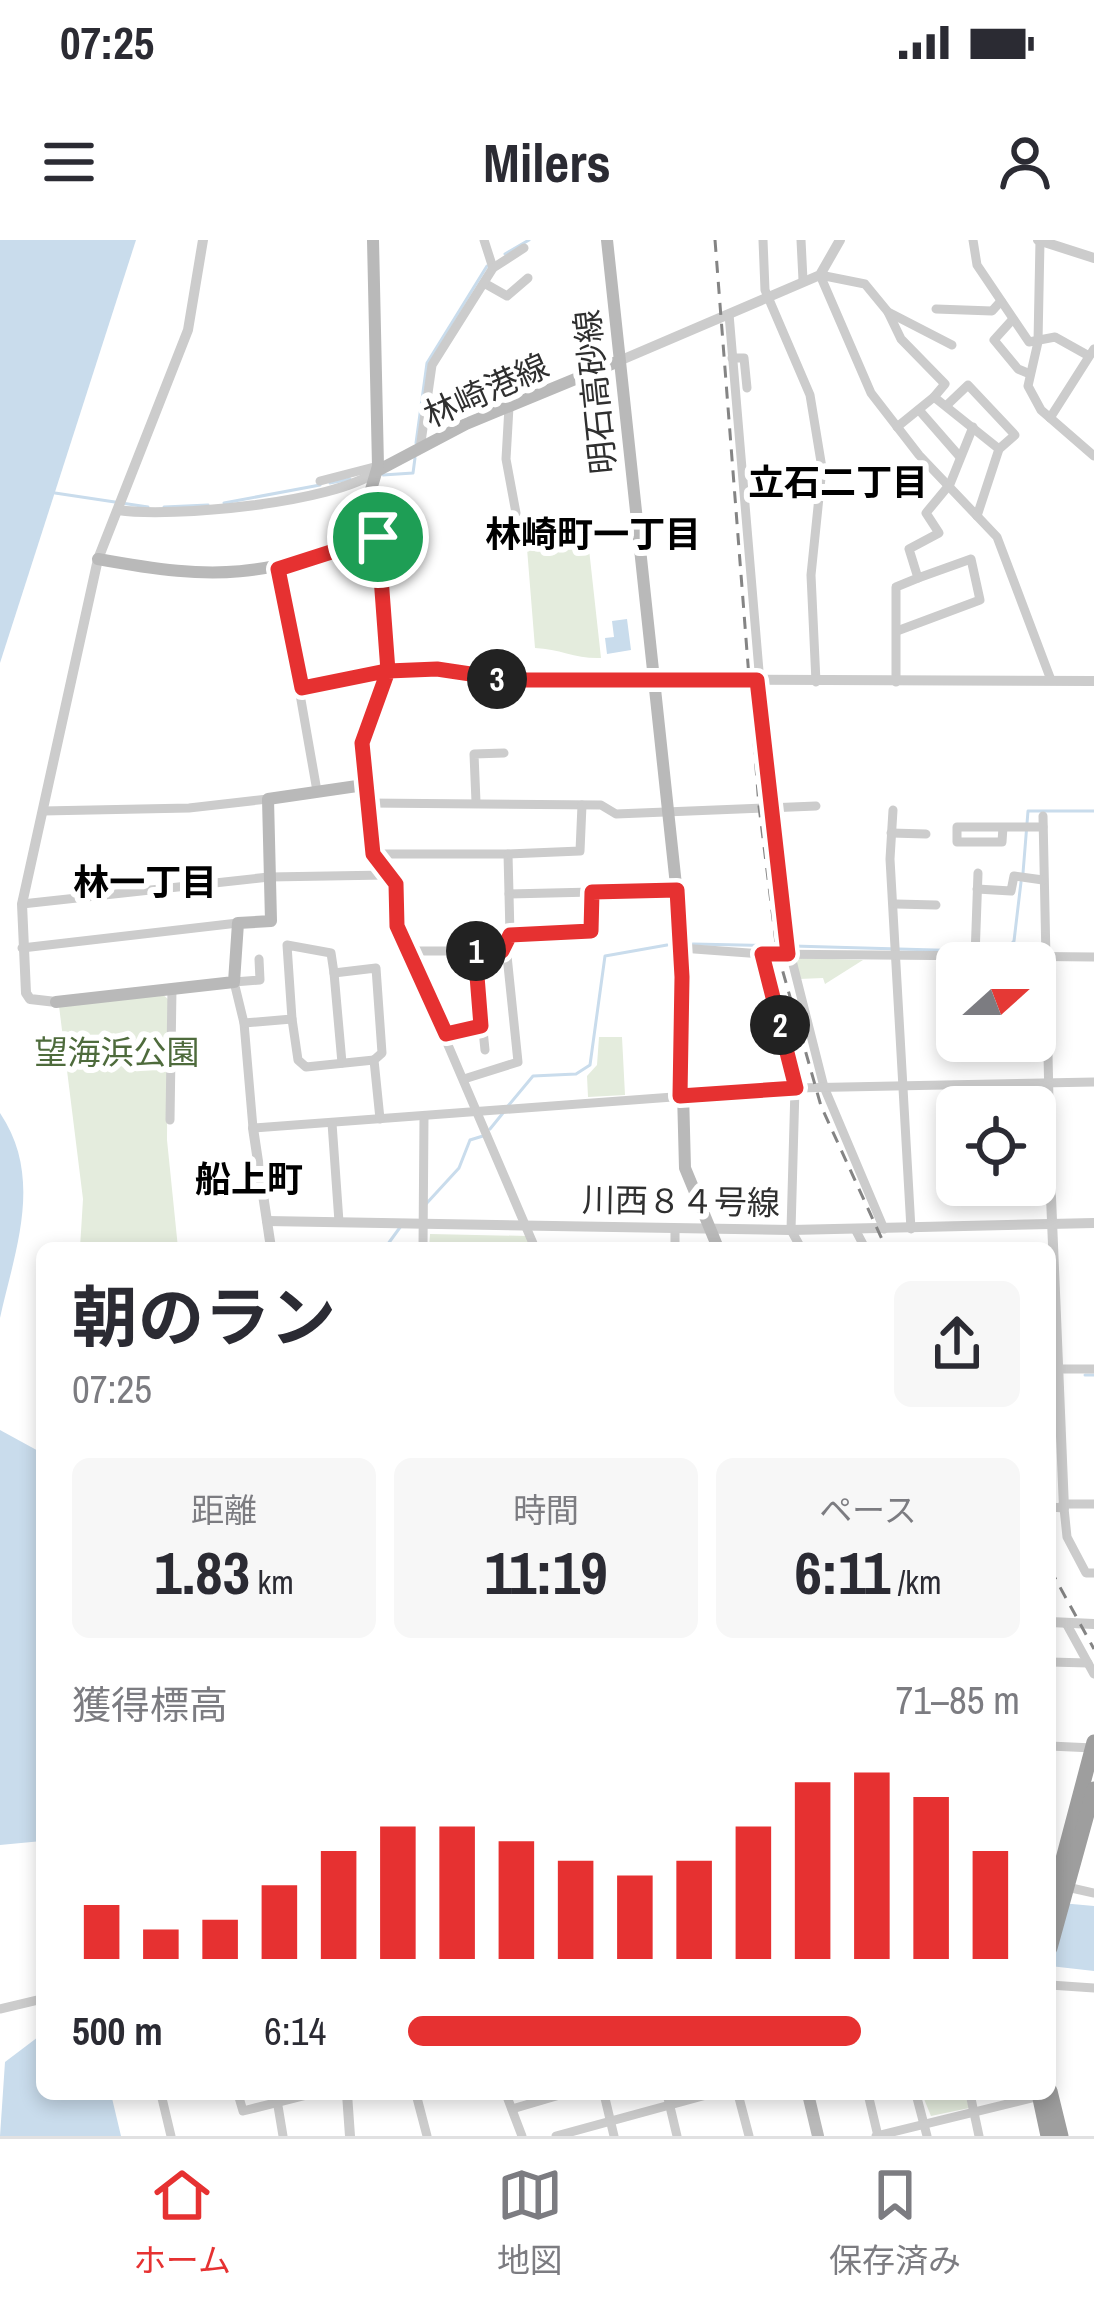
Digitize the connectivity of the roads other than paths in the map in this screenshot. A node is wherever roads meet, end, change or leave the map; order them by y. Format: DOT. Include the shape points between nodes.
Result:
graph roads {
  1 [pos="203,240"];
  2 [pos="374,240"];
  3 [pos="484,240"];
  4 [pos="607,240"];
  5 [pos="763,240"];
  6 [pos="802,240"];
  7 [pos="840,240"];
  8 [pos="973,240"];
  9 [pos="1039,240"];
  10 [pos="524,248"];
  11 [pos="1094,258"];
  12 [pos="493,268"];
  13 [pos="820,275"];
  14 [pos="528,278"];
  15 [pos="803,280"];
  16 [pos="484,283"];
  17 [pos="769,297"];
  18 [pos="1001,302"];
  19 [pos="936,309"];
  20 [pos="888,312"];
  21 [pos="729,314"];
  22 [pos="1013,319"];
  23 [pos="1038,342"];
  24 [pos="952,345"];
  25 [pos="1092,352"];
  26 [pos="733,358"];
  27 [pos="619,361"];
  28 [pos="1030,374"];
  29 [pos="747,388"];
  30 [pos="934,397"];
  31 [pos="947,405"];
  32 [pos="509,406"];
  33 [pos="919,410"];
  34 [pos="1050,418"];
  35 [pos="897,427"];
  36 [pos="973,428"];
  37 [pos="420,449"];
  38 [pos="998,449"];
  39 [pos="1094,456"];
  40 [pos="961,457"];
  41 [pos="374,474"];
  42 [pos="320,481"];
  43 [pos="950,484"];
  44 [pos="120,504"];
  45 [pos="516,513"];
  46 [pos="977,515"];
  47 [pos="378,537"];
  48 [pos="98,559"];
  49 [pos="278,569"];
  50 [pos="918,578"];
  51 [pos="897,632"];
  52 [pos="388,671"];
  53 [pos="511,680"];
  54 [pos="653,680"];
  55 [pos="757,680"];
  56 [pos="1051,680"];
  57 [pos="1094,681"];
  58 [pos="816,682"];
  59 [pos="896,682"];
  60 [pos="302,688"];
  61 [pos="504,753"];
  62 [pos="364,785"];
  63 [pos="317,791"];
  64 [pos="268,799"];
  65 [pos="476,802"];
  66 [pos="367,803"];
  67 [pos="582,805"];
  68 [pos="767,806"];
  69 [pos="816,806"];
  70 [pos="892,810"];
  71 [pos="43,811"];
  72 [pos="668,812"];
  73 [pos="1003,827"];
  74 [pos="891,833"];
  75 [pos="926,834"];
  76 [pos="373,854"];
  77 [pos="508,854"];
  78 [pos="391,874"];
  79 [pos="978,874"];
  80 [pos="269,877"];
  81 [pos="1043,880"];
  82 [pos="977,889"];
  83 [pos="677,890"];
  84 [pos="592,892"];
  85 [pos="509,893"];
  86 [pos="22,904"];
  87 [pos="896,904"];
  88 [pos="936,905"];
  89 [pos="238,923"];
  90 [pos="508,940"];
  91 [pos="975,942"];
  92 [pos="1045,942"];
  93 [pos="22,948"];
  94 [pos="681,948"];
  95 [pos="897,950"];
  96 [pos="936,950"];
  97 [pos="410,951"];
  98 [pos="475,951"];
  99 [pos="762,954"];
  100 [pos="788,954"];
  101 [pos="1094,957"];
  102 [pos="1056,958"];
  103 [pos="260,959"];
  104 [pos="334,973"];
  105 [pos="234,982"];
  106 [pos="172,989"];
  107 [pos="56,1001"];
  108 [pos="292,1019"];
  109 [pos="244,1023"];
  110 [pos="481,1026"];
  111 [pos="446,1034"];
  112 [pos="484,1050"];
  113 [pos="374,1060"];
  114 [pos="1047,1062"];
  115 [pos="342,1063"];
  116 [pos="464,1079"];
  117 [pos="1094,1082"];
  118 [pos="1048,1083"];
  119 [pos="902,1086"];
  120 [pos="1048,1086"];
  121 [pos="824,1087"];
  122 [pos="796,1088"];
  123 [pos="680,1096"];
  124 [pos="478,1111"];
  125 [pos="424,1117"];
  126 [pos="380,1119"];
  127 [pos="170,1120"];
  128 [pos="332,1123"];
  129 [pos="253,1128"];
  130 [pos="1052,1206"];
  131 [pos="267,1220"];
  132 [pos="339,1222"];
  133 [pos="412,1223"];
  134 [pos="1094,1223"];
  135 [pos="526,1225"];
  136 [pos="1053,1225"];
  137 [pos="675,1228"];
  138 [pos="708,1229"];
  139 [pos="855,1229"];
  140 [pos="884,1229"];
  141 [pos="911,1229"];
  142 [pos="791,1230"];
  143 [pos="270,1242"];
  144 [pos="420,1242"];
  145 [pos="533,1242"];
  146 [pos="674,1242"];
  147 [pos="715,1242"];
  148 [pos="798,1242"];
  149 [pos="862,1242"];
  150 [pos="1054,1242"];
  151 [pos="1056,1298"];
  152 [pos="1094,1369"];
  153 [pos="1059,1370"];
  154 [pos="1056,1473"];
  155 [pos="1094,1504"];
  156 [pos="1059,1506"];
  157 [pos="1094,1573"];
  158 [pos="1057,1622"];
  159 [pos="1094,1624"];
  160 [pos="1056,1662"];
  161 [pos="1088,1663"];
  162 [pos="1094,1674"];
  163 [pos="1093,1745"];
  164 [pos="1056,1746"];
  165 [pos="1094,1790"];
  166 [pos="1056,1867"];
  167 [pos="1094,1893"];
  168 [pos="1059,1895"];
  169 [pos="1056,1985"];
  170 [pos="1094,1988"];
  171 [pos="36,2000"];
  172 [pos="0,2009"];
  173 [pos="162,2100"];
  174 [pos="240,2100"];
  175 [pos="272,2100"];
  176 [pos="277,2100"];
  177 [pos="347,2100"];
  178 [pos="418,2100"];
  179 [pos="508,2100"];
  180 [pos="543,2100"];
  181 [pos="605,2100"];
  182 [pos="665,2100"];
  183 [pos="668,2100"];
  184 [pos="739,2100"];
  185 [pos="809,2100"];
  186 [pos="869,2100"];
  187 [pos="918,2100"];
  188 [pos="971,2100"];
  189 [pos="1020,2100"];
  190 [pos="1044,2100"];
  191 [pos="1046,2100"];
  192 [pos="512,2109"];
  193 [pos="974,2112"];
  194 [pos="610,2122"];
  195 [pos="925,2130"];
  196 [pos="171,2136"];
  197 [pos="283,2136"];
  198 [pos="350,2136"];
  199 [pos="427,2136"];
  200 [pos="522,2136"];
  201 [pos="556,2136"];
  202 [pos="614,2136"];
  203 [pos="677,2136"];
  204 [pos="748,2136"];
  205 [pos="818,2136"];
  206 [pos="877,2136"];
  207 [pos="980,2136"];
  208 [pos="1048,2136"];
  209 [pos="1061,2136"];
  1 -- 44 [label="street" via="188,330"];
  2 -- 41 [label="main road"];
  3 -- 12 [label="street"];
  4 -- 27 [label="main road, 明石高砂線"];
  5 -- 17 [label="street"];
  6 -- 15 [label="street"];
  7 -- 13 [label="street"];
  8 -- 18 [label="street" via="977,265"];
  9 -- 11 [label="street"];
  9 -- 23 [label="street"];
  10 -- 12 [label="street"];
  12 -- 16 [label="street"];
  13 -- 15 [label="street"];
  13 -- 20 [label="street" via="865,284"];
  13 -- 35 [label="street" via="871,393"];
  14 -- 16 [label="street" via="507,296"];
  15 -- 17 [label="street"];
  16 -- 37 [label="street" via="432,365"];
  17 -- 21 [label="street"];
  17 -- 58 [label="street" via="810,395 822,468 811,575"];
  18 -- 19 [label="street" via="992,310"];
  18 -- 22 [label="street"];
  20 -- 24 [label="street"];
  20 -- 30 [label="street" via="945,384"];
  21 -- 26 [label="street"];
  21 -- 27 [label="street"];
  22 -- 23 [label="street" via="1029,342"];
  22 -- 28 [label="street" via="994,340"];
  23 -- 25 [label="street" via="1055,337"];
  23 -- 28 [label="street"];
  25 -- 34 [label="street"];
  26 -- 29 [label="street" via="744,358"];
  26 -- 55 [label="street"];
  27 -- 32 [label="main road, 林崎港線"];
  27 -- 54 [label="main road, 明石高砂線"];
  28 -- 34 [label="street" via="1034,400"];
  30 -- 31 [label="street"];
  30 -- 33 [label="street"];
  31 -- 36 [label="street"];
  31 -- 38 [label="street" via="968,385 1015,435"];
  32 -- 37 [label="main road, 林崎港線"];
  32 -- 45 [label="street" via="506,459"];
  33 -- 35 [label="street"];
  33 -- 40 [label="street"];
  34 -- 39 [label="street"];
  35 -- 43 [label="street"];
  36 -- 38 [label="street"];
  36 -- 40 [label="street"];
  37 -- 41 [label="main road, 林崎港線"];
  38 -- 46 [label="street"];
  40 -- 43 [label="street"];
  41 -- 42 [label="street"];
  41 -- 44 [label="street, 林崎港線" via="205,510 152,515"];
  41 -- 47 [label="main road"];
  43 -- 46 [label="street"];
  43 -- 50 [label="street" via="926,513 939,533 909,549"];
  44 -- 48 [label="street"];
  46 -- 56 [label="street" via="1008,557"];
  47 -- 49 [label="main road"];
  47 -- 52 [label="main road"];
  48 -- 49 [label="main road" via="225,576"];
  48 -- 71 [label="street"];
  49 -- 60 [label="street"];
  50 -- 51 [label="street" via="896,587"];
  50 -- 51 [label="street" via="971,559 980,600"];
  51 -- 59 [label="street"];
  52 -- 53 [label="street"];
  52 -- 60 [label="street"];
  52 -- 62 [label="main road" via="362,743"];
  53 -- 54 [label="street"];
  54 -- 55 [label="street"];
  54 -- 72 [label="main road, 明石高砂線"];
  55 -- 58 [label="street"];
  55 -- 68 [label="street"];
  56 -- 57 [label="street"];
  56 -- 59 [label="street"];
  58 -- 59 [label="street"];
  60 -- 63 [label="street"];
  61 -- 65 [label="street" via="474,754"];
  62 -- 63 [label="main road"];
  62 -- 66 [label="street"];
  63 -- 64 [label="main road"];
  64 -- 71 [label="street"];
  64 -- 80 [label="main road"];
  65 -- 66 [label="street"];
  65 -- 67 [label="street"];
  66 -- 76 [label="street"];
  67 -- 72 [label="street" via="616,814"];
  67 -- 77 [label="street" via="580,850"];
  68 -- 69 [label="street"];
  68 -- 72 [label="street"];
  68 -- 100 [label="street"];
  70 -- 74 [label="street"];
  71 -- 86 [label="street"];
  72 -- 83 [label="main road, 明石高砂線"];
  73 -- 73 [label="street" via="957,827 956,842 1003,842"];
  73 -- 81 [label="street" via="1043,822"];
  74 -- 75 [label="street"];
  74 -- 87 [label="street"];
  76 -- 77 [label="street"];
  76 -- 78 [label="street"];
  77 -- 85 [label="street"];
  78 -- 80 [label="street"];
  78 -- 97 [label="street" via="397,926"];
  79 -- 82 [label="street"];
  80 -- 86 [label="street"];
  80 -- 89 [label="main road" via="271,921"];
  81 -- 82 [label="street" via="1014,876 1011,891"];
  81 -- 92 [label="street"];
  82 -- 91 [label="street"];
  83 -- 84 [label="street"];
  83 -- 94 [label="main road, 明石高砂線"];
  84 -- 85 [label="street"];
  84 -- 90 [label="street" via="591,931"];
  85 -- 90 [label="street"];
  86 -- 93 [label="street"];
  87 -- 88 [label="street"];
  87 -- 95 [label="street"];
  89 -- 93 [label="street"];
  89 -- 105 [label="main road"];
  90 -- 98 [label="street" via="502,951"];
  90 -- 116 [label="street" via="518,1062"];
  93 -- 107 [label="street" via="26,993"];
  94 -- 99 [label="street"];
  94 -- 123 [label="main road, 明石高砂線"];
  95 -- 96 [label="street"];
  95 -- 100 [label="street"];
  95 -- 119 [label="street"];
  97 -- 98 [label="street"];
  97 -- 111 [label="street"];
  98 -- 110 [label="street"];
  99 -- 100 [label="street"];
  99 -- 122 [label="street"];
  100 -- 121 [label="street"];
  101 -- 102 [label="street"];
  103 -- 105 [label="street" via="260,980"];
  104 -- 108 [label="street" via="331,953 287,945"];
  104 -- 113 [label="street" via="376,968 382,1053"];
  104 -- 115 [label="street"];
  105 -- 106 [label="main road"];
  105 -- 109 [label="street"];
  106 -- 107 [label="main road"];
  106 -- 127 [label="street"];
  108 -- 109 [label="street"];
  108 -- 115 [label="street" via="298,1060"];
  109 -- 129 [label="street"];
  110 -- 111 [label="street"];
  110 -- 112 [label="street"];
  111 -- 116 [label="street"];
  113 -- 115 [label="street"];
  113 -- 126 [label="street"];
  114 -- 118 [label="street"];
  116 -- 124 [label="street"];
  117 -- 118 [label="street"];
  118 -- 119 [label="street"];
  118 -- 120 [label="street"];
  119 -- 121 [label="street"];
  119 -- 141 [label="street"];
  121 -- 122 [label="street"];
  121 -- 140 [label="street"];
  122 -- 123 [label="street"];
  122 -- 142 [label="street"];
  123 -- 124 [label="street"];
  123 -- 138 [label="main road, 明石高砂線" via="686,1168"];
  124 -- 125 [label="street"];
  124 -- 135 [label="street"];
  125 -- 126 [label="street"];
  125 -- 133 [label="street"];
  126 -- 128 [label="street"];
  128 -- 129 [label="street"];
  128 -- 132 [label="street"];
  129 -- 131 [label="street"];
  130 -- 136 [label="street"];
  131 -- 132 [label="street, 川西８４号線"];
  131 -- 143 [label="street"];
  132 -- 133 [label="street, 川西８４号線"];
  133 -- 135 [label="street, 川西８４号線"];
  133 -- 144 [label="street"];
  134 -- 136 [label="street, 川西８４号線"];
  135 -- 137 [label="street, 川西８４号線"];
  135 -- 145 [label="street"];
  136 -- 141 [label="street, 川西８４号線"];
  136 -- 150 [label="street"];
  137 -- 138 [label="street, 川西８４号線"];
  137 -- 146 [label="street"];
  138 -- 142 [label="street, 川西８４号線"];
  138 -- 147 [label="main road, 明石高砂線"];
  139 -- 140 [label="street, 川西８４号線"];
  139 -- 142 [label="street, 川西８４号線"];
  139 -- 149 [label="street"];
  140 -- 141 [label="street, 川西８４号線"];
  142 -- 148 [label="street"];
  151 -- 153 [label="street"];
  152 -- 153 [label="street"];
  153 -- 154 [label="street"];
  154 -- 156 [label="street"];
  155 -- 156 [label="street"];
  156 -- 157 [label="street" via="1067,1538"];
  158 -- 159 [label="street"];
  158 -- 161 [label="street"];
  160 -- 161 [label="street"];
  161 -- 162 [label="street"];
  163 -- 164 [label="street"];
  163 -- 166 [label="highway"];
  165 -- 168 [label="highway"];
  167 -- 168 [label="street"];
  169 -- 170 [label="street"];
  171 -- 172 [label="street"];
  173 -- 196 [label="street"];
  174 -- 175 [label="street" via="243,2111"];
  176 -- 197 [label="street"];
  177 -- 198 [label="street"];
  178 -- 199 [label="street"];
  179 -- 192 [label="street"];
  180 -- 192 [label="street"];
  181 -- 194 [label="street"];
  182 -- 194 [label="street"];
  183 -- 203 [label="street"];
  184 -- 204 [label="street"];
  185 -- 205 [label="main road"];
  186 -- 206 [label="street"];
  187 -- 195 [label="street"];
  188 -- 193 [label="street"];
  189 -- 193 [label="street"];
  190 -- 208 [label="highway"];
  191 -- 209 [label="highway"];
  192 -- 200 [label="street"];
  193 -- 195 [label="street"];
  193 -- 207 [label="street"];
  194 -- 201 [label="street"];
  194 -- 202 [label="street"];
  195 -- 206 [label="street"];
}
